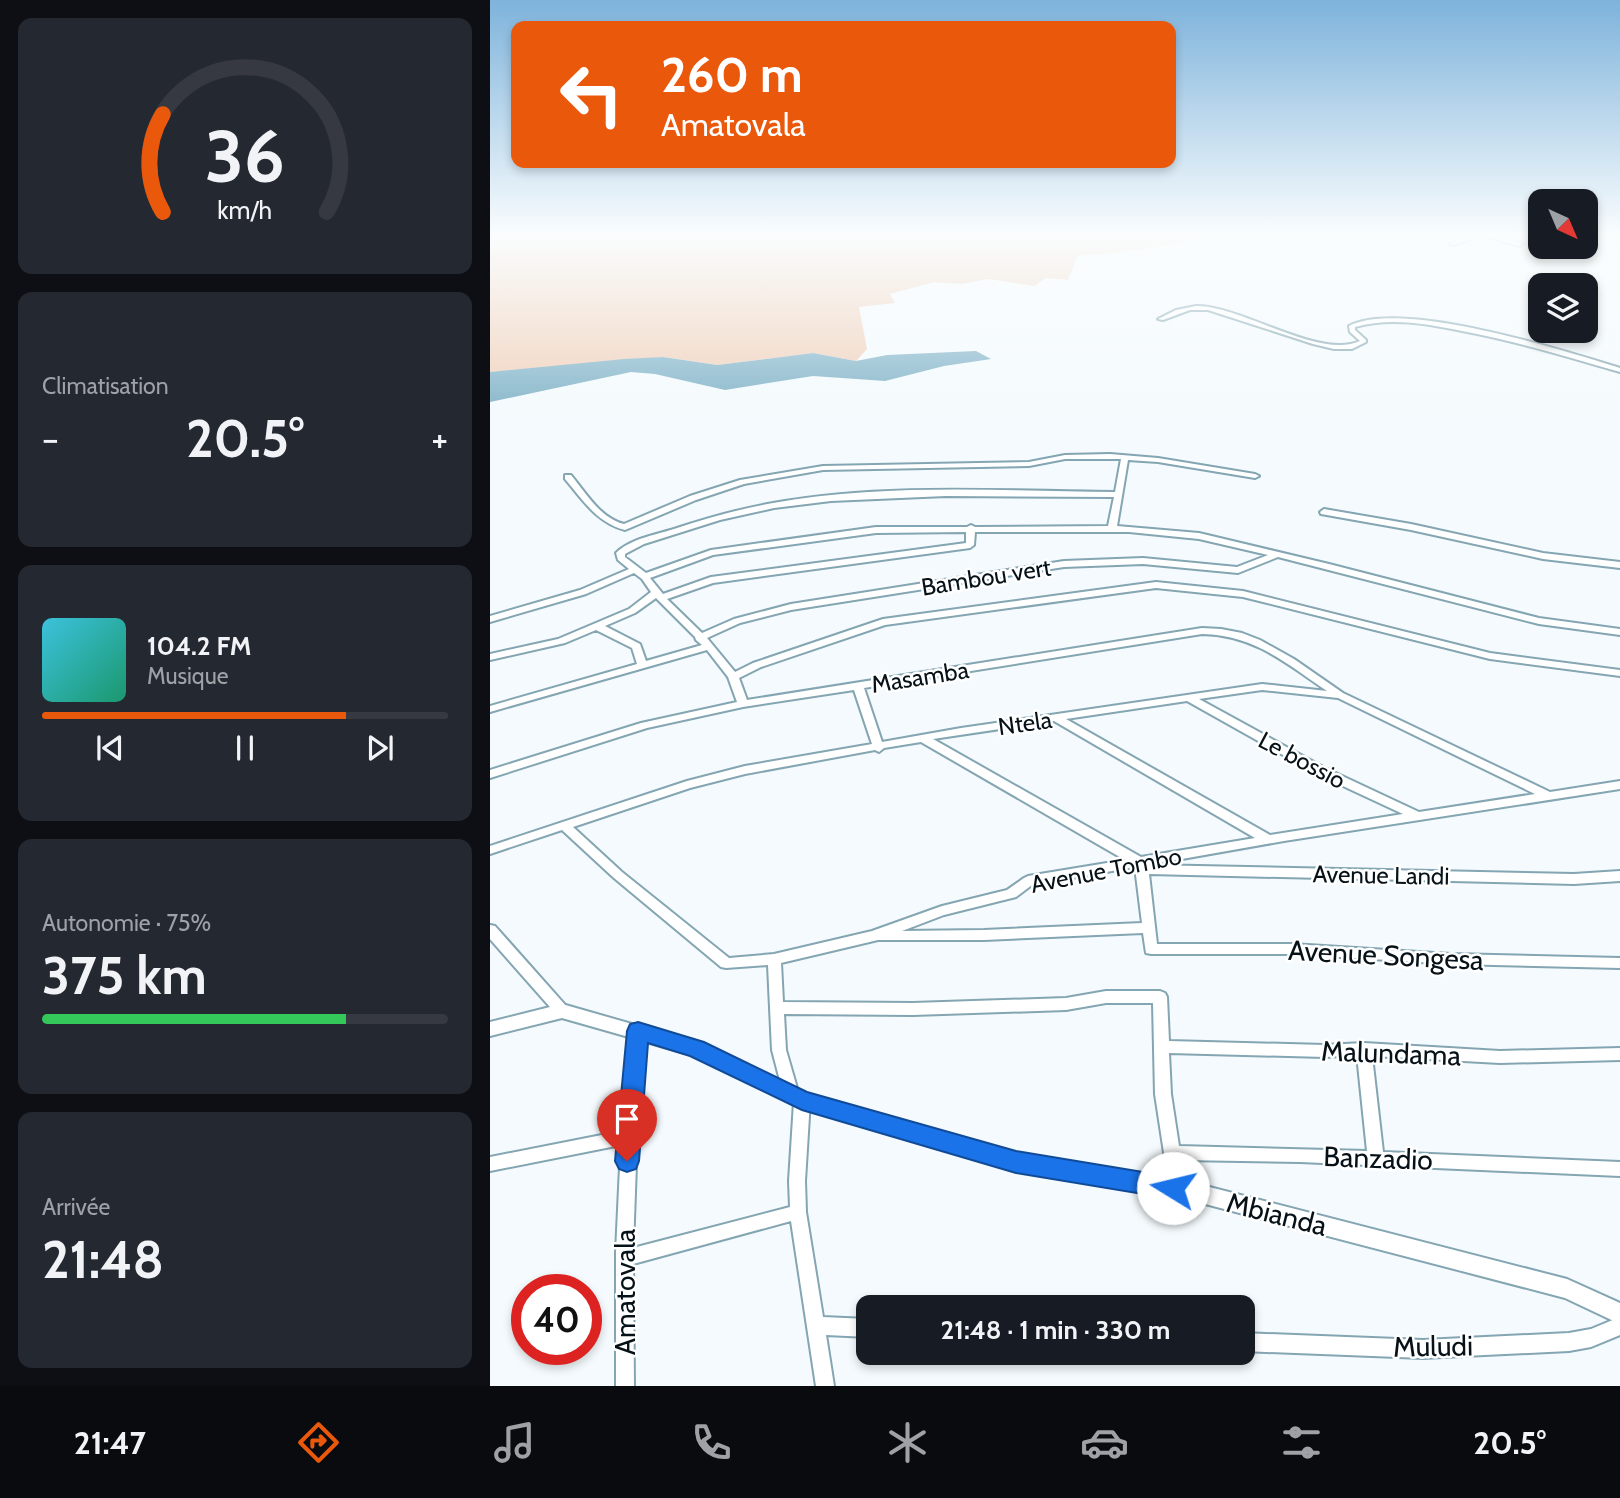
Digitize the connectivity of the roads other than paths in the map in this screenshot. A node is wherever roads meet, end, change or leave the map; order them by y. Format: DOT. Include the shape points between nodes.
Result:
graph roads {
  1 [pos="1161,319"];
  2 [pos="1620,370"];
  3 [pos="1125,457"];
  4 [pos="1255,476"];
  5 [pos="568,477"];
  6 [pos="1119,495"];
  7 [pos="1324,512"];
  8 [pos="971,528"];
  9 [pos="1112,528"];
  10 [pos="1276,555"];
  11 [pos="1620,565"];
  12 [pos="634,570"];
  13 [pos="645,577"];
  14 [pos="660,595"];
  15 [pos="490,619"];
  16 [pos="599,626"];
  17 [pos="1620,632"];
  18 [pos="699,638"];
  19 [pos="709,646"];
  20 [pos="490,657"];
  21 [pos="642,664"];
  22 [pos="1620,673"];
  23 [pos="733,677"];
  24 [pos="858,687"];
  25 [pos="1340,695"];
  26 [pos="1189,698"];
  27 [pos="743,704"];
  28 [pos="490,709"];
  29 [pos="1058,719"];
  30 [pos="924,739"];
  31 [pos="878,748"];
  32 [pos="490,774"];
  33 [pos="1620,785"];
  34 [pos="1550,797"];
  35 [pos="1419,817"];
  36 [pos="565,826"];
  37 [pos="1269,840"];
  38 [pos="490,850"];
  39 [pos="1140,866"];
  40 [pos="1620,876"];
  41 [pos="1148,928"];
  42 [pos="490,930"];
  43 [pos="874,936"];
  44 [pos="774,958"];
  45 [pos="1620,963"];
  46 [pos="776,1007"];
  47 [pos="562,1011"];
  48 [pos="490,1029"];
  49 [pos="638,1031"];
  50 [pos="1162,1047"];
  51 [pos="1363,1049"];
  52 [pos="1620,1054"];
  53 [pos="797,1098"];
  54 [pos="628,1137"];
  55 [pos="1172,1153"];
  56 [pos="1376,1158"];
  57 [pos="490,1164"];
  58 [pos="1620,1169"];
  59 [pos="1173,1188"];
  60 [pos="798,1212"];
  61 [pos="625,1258"];
  62 [pos="1620,1314"];
  63 [pos="817,1326"];
  64 [pos="1620,1326"];
  65 [pos="856,1328"];
  66 [pos="1255,1343"];
  67 [pos="625,1386"];
  68 [pos="825,1386"];
  1 -- 2 [label="street" via="1206,307 1271,331 1355,346 1364,341 1352,331 1359,322 1429,324 1503,336"];
  3 -- 4 [label="street"];
  3 -- 5 [label="street" via="1065,457 1029,464 823,468 743,482 625,527 604,517"];
  3 -- 6 [label="street"];
  6 -- 9 [label="street"];
  6 -- 12 [label="street" via="939,494 810,501 696,523 623,550 621,558"];
  7 -- 11 [label="street" via="1543,556"];
  8 -- 9 [label="street"];
  8 -- 13 [label="street" via="876,530 722,552"];
  8 -- 14 [label="street" via="970,545 711,580"];
  9 -- 10 [label="street" via="1183,534"];
  10 -- 17 [label="street" via="1539,621"];
  10 -- 18 [label="street, Bambou vert" via="1238,570 1143,561 1064,564 791,607 737,621"];
  12 -- 13 [label="street"];
  12 -- 15 [label="street" via="583,592"];
  13 -- 14 [label="street"];
  14 -- 16 [label="street"];
  14 -- 18 [label="street"];
  16 -- 20 [label="street" via="552,644"];
  16 -- 21 [label="street" via="629,640 639,651"];
  18 -- 19 [label="street"];
  19 -- 21 [label="street"];
  19 -- 23 [label="street"];
  21 -- 28 [label="street"];
  22 -- 23 [label="street" via="1490,656 1253,596 1156,585 883,622 757,664"];
  23 -- 27 [label="street"];
  24 -- 25 [label="street, Masamba" via="1216,630 1260,643"];
  24 -- 27 [label="street, Masamba"];
  24 -- 31 [label="street"];
  25 -- 26 [label="street, Ntela" via="1262,687"];
  25 -- 34 [label="street, Ntela"];
  26 -- 29 [label="street, Ntela"];
  26 -- 35 [label="street, Le bossio" via="1318,770"];
  27 -- 32 [label="street, Masamba" via="645,725"];
  29 -- 30 [label="street, Ntela"];
  29 -- 37 [label="street"];
  30 -- 31 [label="street, Ntela"];
  30 -- 39 [label="street"];
  31 -- 36 [label="street, Ntela" via="745,770"];
  33 -- 34 [label="street, Avenue Tombo"];
  34 -- 35 [label="street, Avenue Tombo"];
  35 -- 37 [label="street, Avenue Tombo"];
  36 -- 38 [label="street, Ntela"];
  36 -- 44 [label="street, Avenue Tombo" via="726,963"];
  37 -- 39 [label="street, Avenue Tombo"];
  39 -- 40 [label="street, Avenue Landi" via="1574,879"];
  39 -- 41 [label="street"];
  39 -- 43 [label="street, Avenue Tombo" via="1028,881 1011,894 942,911"];
  41 -- 43 [label="street"];
  41 -- 45 [label="street, Avenue Songesa" via="1152,949 1292,949"];
  42 -- 47 [label="street"];
  43 -- 44 [label="street, Avenue Tombo"];
  44 -- 46 [label="street"];
  46 -- 50 [label="street" via="927,1009 1160,997"];
  46 -- 53 [label="street" via="779,1050"];
  47 -- 48 [label="street, Mbianda"];
  47 -- 49 [label="street, Mbianda"];
  49 -- 53 [label="street, Mbianda" via="696,1049"];
  49 -- 54 [label="street, Amatovala"];
  50 -- 51 [label="street, Malundama"];
  50 -- 55 [label="street"];
  51 -- 52 [label="street, Malundama" via="1500,1057"];
  51 -- 56 [label="street"];
  53 -- 59 [label="street, Mbianda" via="1016,1162"];
  53 -- 60 [label="street"];
  54 -- 57 [label="street"];
  54 -- 61 [label="street, Amatovala"];
  55 -- 56 [label="street, Banzadio"];
  55 -- 59 [label="street"];
  56 -- 58 [label="street, Banzadio"];
  59 -- 62 [label="street, Mbianda" via="1567,1289"];
  60 -- 61 [label="street"];
  60 -- 63 [label="street"];
  61 -- 67 [label="street, Amatovala"];
  63 -- 65 [label="street"];
  63 -- 68 [label="street"];
  64 -- 66 [label="street, Muludi" via="1569,1342 1423,1349"];
}
